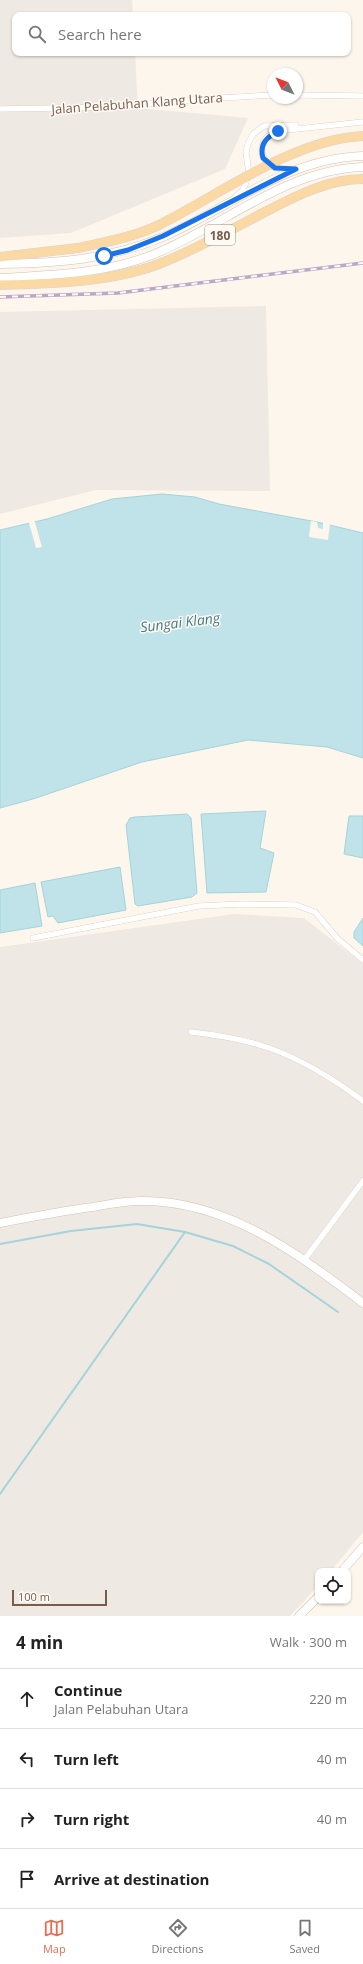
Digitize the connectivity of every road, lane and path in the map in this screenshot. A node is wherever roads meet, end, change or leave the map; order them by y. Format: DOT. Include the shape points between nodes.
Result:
graph roads {
  1 [pos="267,95"];
  2 [pos="303,95"];
  3 [pos="363,96"];
  4 [pos="0,110"];
  5 [pos="363,122"];
  6 [pos="312,126"];
  7 [pos="363,136"];
  8 [pos="363,156"];
  9 [pos="363,167"];
  10 [pos="296,169"];
  11 [pos="363,179"];
  12 [pos="224,206"];
  13 [pos="0,257"];
  14 [pos="0,264"];
  15 [pos="0,278"];
  16 [pos="0,285"];
  17 [pos="33,938"];
  18 [pos="363,960"];
  19 [pos="191,1032"];
  20 [pos="363,1101"];
  21 [pos="363,1181"];
  22 [pos="0,1223"];
  23 [pos="305,1259"];
  24 [pos="363,1303"];
  25 [pos="363,1547"];
  26 [pos="345,1568"];
  27 [pos="315,1600"];
  28 [pos="299,1616"];
  1 -- 4 [label="street, Jalan Pelabuhan Klang Utara" via="115,107"];
  2 -- 3 [label="street"];
  5 -- 6 [label="street"];
  6 -- 10 [label="street" via="278,131 267,138 263,145 262,153 266,162 275,168"];
  6 -- 12 [label="street" via="264,126 254,134 246,152 250,174 243,190"];
  7 -- 13 [label="main road, bridge" via="333,139 310,146 158,225 132,235 78,248"];
  8 -- 10 [label="main road" via="333,159"];
  9 -- 15 [label="main road" via="322,172 295,181 176,244 128,263 88,272"];
  10 -- 12 [label="main road"];
  11 -- 16 [label="main road, 180" via="325,185 290,199 199,247 134,273"];
  12 -- 14 [label="main road" via="128,250 51,264"];
  17 -- 18 [label="street" via="200,906 296,905 315,912 337,938"];
  19 -- 20 [label="street" via="226,1036 268,1048 312,1068"];
  21 -- 23 [label="street"];
  22 -- 23 [label="main road" via="116,1203 141,1201 187,1206 232,1220"];
  23 -- 24 [label="main road"];
  25 -- 26 [label="main road"];
  27 -- 28 [label="main road"];
}
